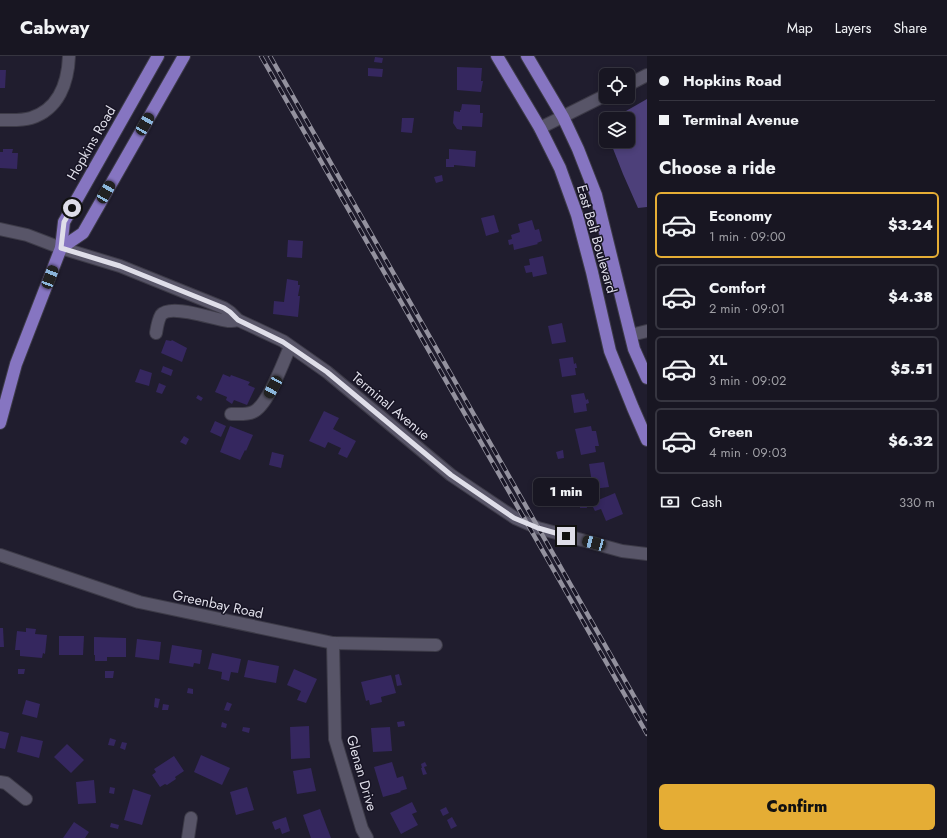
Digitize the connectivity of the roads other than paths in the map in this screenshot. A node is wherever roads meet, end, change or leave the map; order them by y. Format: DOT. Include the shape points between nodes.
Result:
graph roads {
  1 [pos="69,56"];
  2 [pos="158,56"];
  3 [pos="184,56"];
  4 [pos="497,56"];
  5 [pos="527,56"];
  6 [pos="647,75"];
  7 [pos="635,81"];
  8 [pos="599,99"];
  9 [pos="563,117"];
  10 [pos="0,120"];
  11 [pos="540,128"];
  12 [pos="0,228"];
  13 [pos="61,248"];
  14 [pos="238,320"];
  15 [pos="647,331"];
  16 [pos="156,333"];
  17 [pos="631,335"];
  18 [pos="290,346"];
  19 [pos="647,378"];
  20 [pos="231,414"];
  21 [pos="0,423"];
  22 [pos="647,440"];
  23 [pos="647,554"];
  24 [pos="0,555"];
  25 [pos="333,643"];
  26 [pos="436,646"];
  27 [pos="0,782"];
  28 [pos="26,799"];
  29 [pos="191,818"];
  30 [pos="188,838"];
  31 [pos="367,838"];
  1 -- 10 [label="street" via="65,84 51,106 30,118"];
  2 -- 13 [label="main road, Hopkins Road" via="64,222"];
  3 -- 13 [label="main road" via="83,233"];
  4 -- 11 [label="main road, East Belt Boulevard"];
  5 -- 9 [label="main road, East Belt Boulevard"];
  6 -- 7 [label="street"];
  8 -- 9 [label="street"];
  9 -- 11 [label="street"];
  9 -- 17 [label="main road, East Belt Boulevard" via="596,195"];
  11 -- 22 [label="main road, East Belt Boulevard" via="560,168 577,215 610,351"];
  12 -- 13 [label="street"];
  13 -- 14 [label="street, Terminal Avenue" via="120,266 224,308"];
  13 -- 21 [label="main road, Hopkins Road" via="16,364"];
  14 -- 16 [label="street" via="228,321 199,314 169,311 162,314"];
  14 -- 18 [label="street, Terminal Avenue"];
  15 -- 17 [label="street"];
  17 -- 19 [label="main road, East Belt Boulevard" via="634,349"];
  18 -- 20 [label="street" via="266,399 255,411"];
  18 -- 23 [label="street, Terminal Avenue" via="327,372 451,475 514,518 538,528 622,551"];
  24 -- 25 [label="street, Greenbay Road" via="139,602"];
  25 -- 26 [label="street, Greenbay Road"];
  25 -- 31 [label="street, Glenan Drive" via="335,739"];
  27 -- 28 [label="street" via="6,783"];
  29 -- 30 [label="street"];
}
